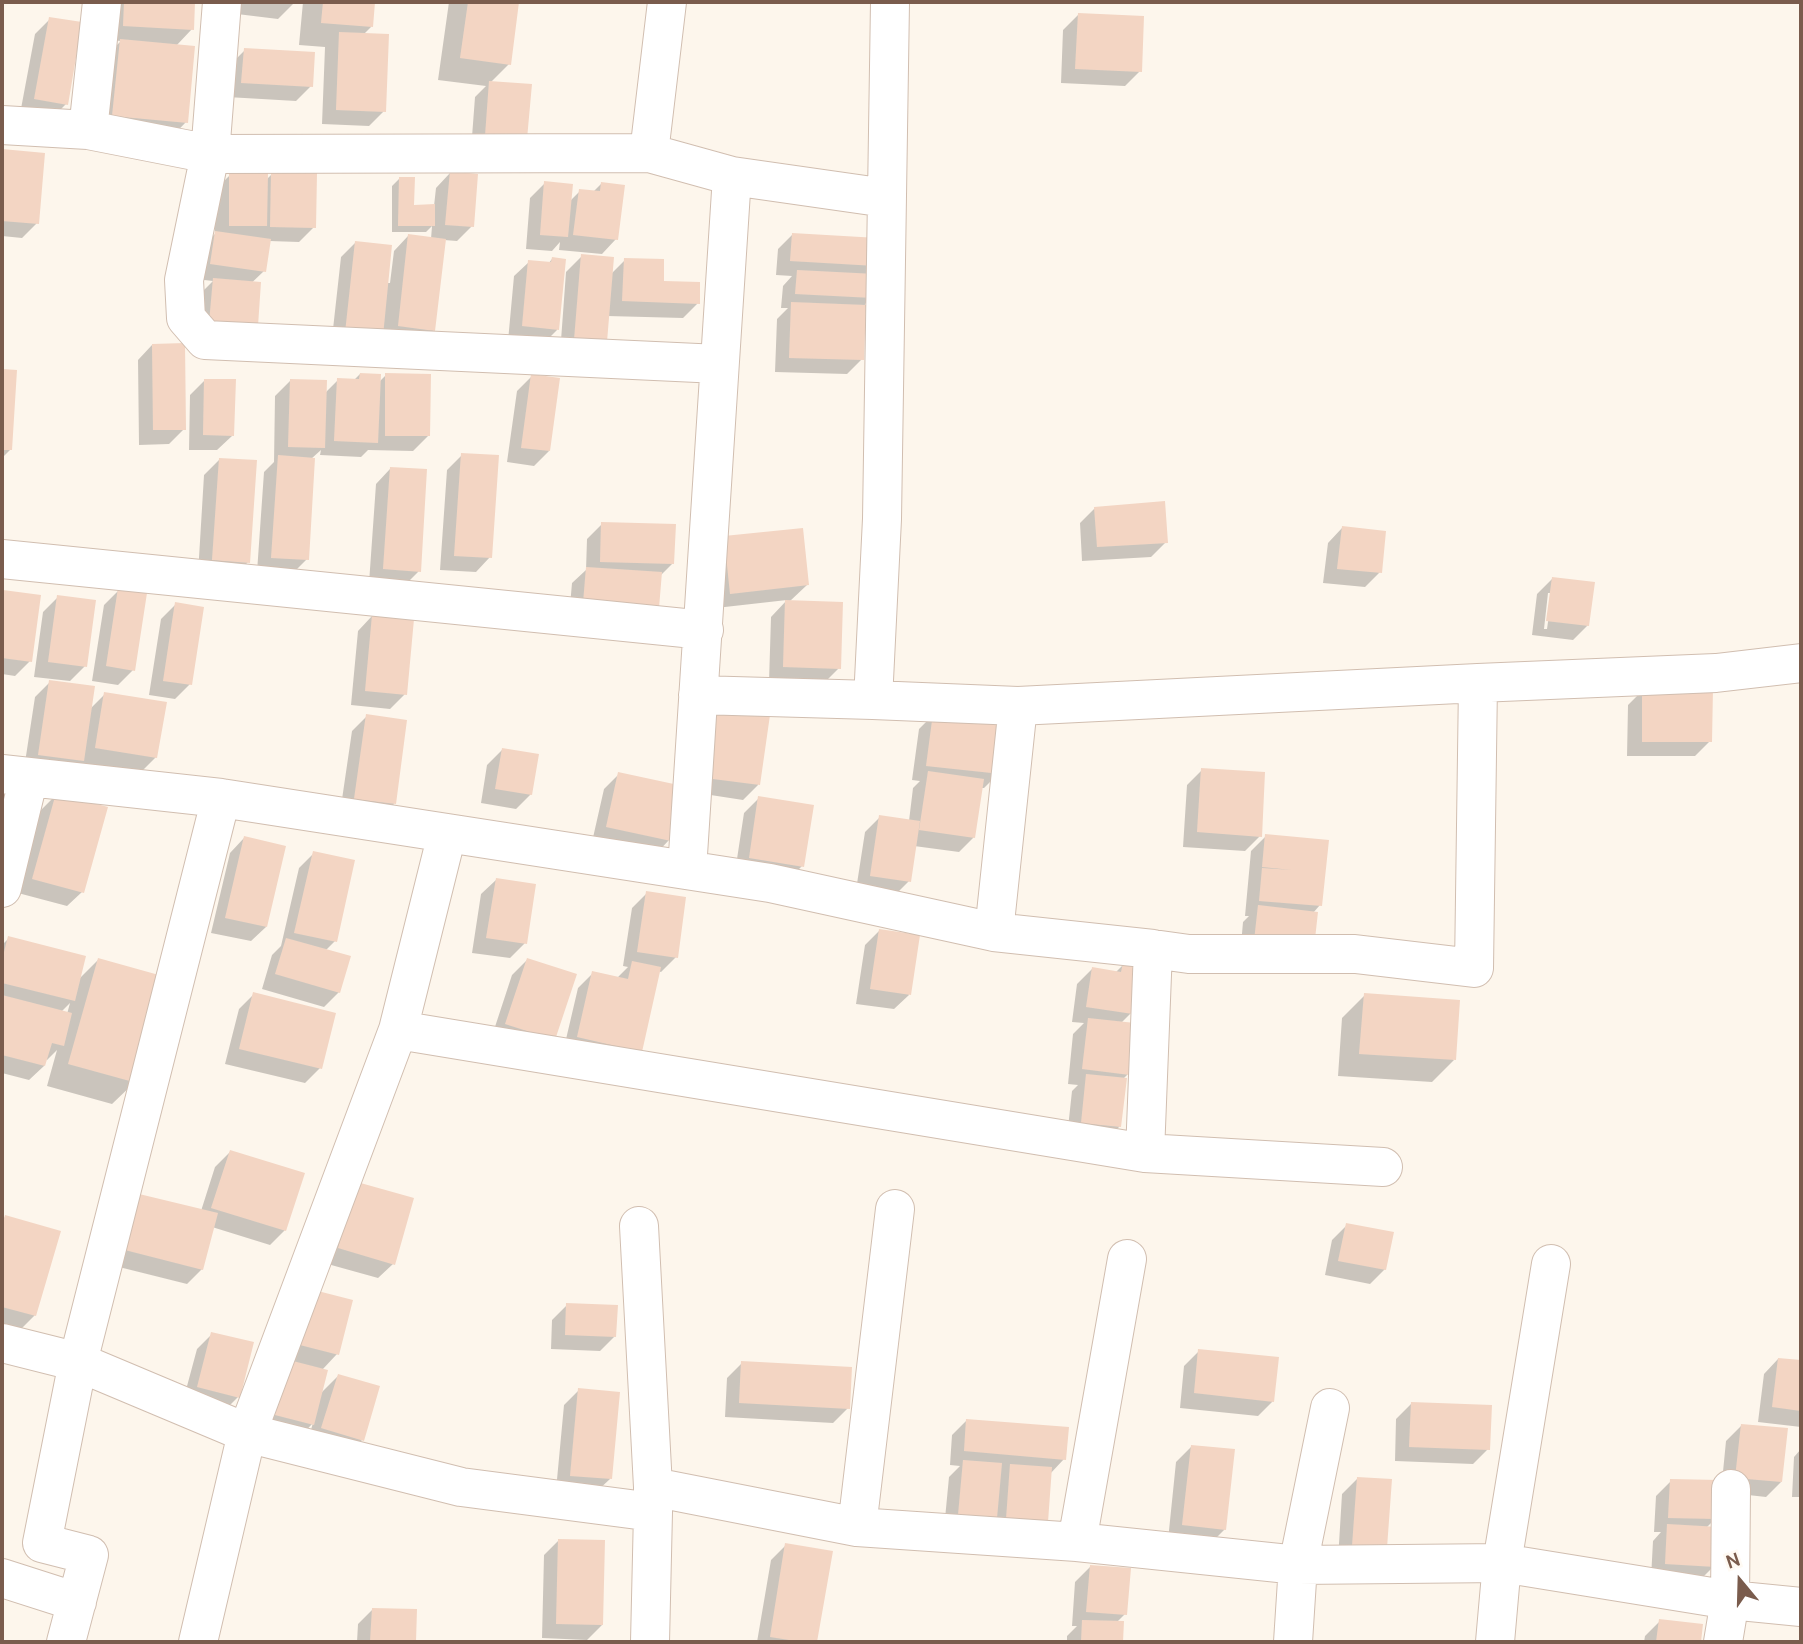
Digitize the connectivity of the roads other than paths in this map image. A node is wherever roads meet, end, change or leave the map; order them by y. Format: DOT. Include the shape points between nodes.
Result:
graph roads {
  1 [pos="102,2"];
  2 [pos="222,2"];
  3 [pos="667,2"];
  4 [pos="890,2"];
  5 [pos="2,125"];
  6 [pos="88,130"];
  7 [pos="649,153"];
  8 [pos="210,154"];
  9 [pos="732,176"];
  10 [pos="886,198"];
  11 [pos="719,364"];
  12 [pos="2,559"];
  13 [pos="704,630"];
  14 [pos="1801,663"];
  15 [pos="1478,682"];
  16 [pos="698,695"];
  17 [pos="873,700"];
  18 [pos="1018,706"];
  19 [pos="15,776"];
  20 [pos="221,798"];
  21 [pos="447,834"];
  22 [pos="687,870"];
  23 [pos="2,888"];
  24 [pos="994,932"];
  25 [pos="1153,948"];
  26 [pos="398,1031"];
  27 [pos="1145,1153"];
  28 [pos="1383,1167"];
  29 [pos="895,1209"];
  30 [pos="639,1226"];
  31 [pos="1127,1259"];
  32 [pos="1551,1264"];
  33 [pos="2,1343"];
  34 [pos="78,1362"];
  35 [pos="1330,1408"];
  36 [pos="247,1433"];
  37 [pos="1731,1489"];
  38 [pos="653,1500"];
  39 [pos="857,1527"];
  40 [pos="1077,1542"];
  41 [pos="1502,1563"];
  42 [pos="1298,1565"];
  43 [pos="2,1578"];
  44 [pos="1730,1600"];
  45 [pos="77,1602"];
  46 [pos="1801,1607"];
  47 [pos="66,1642"];
  48 [pos="198,1642"];
  49 [pos="650,1642"];
  50 [pos="1293,1642"];
  51 [pos="1495,1642"];
  52 [pos="1723,1642"];
  1 -- 6 [label="street"];
  2 -- 8 [label="street"];
  3 -- 7 [label="street"];
  4 -- 10 [label="street"];
  5 -- 6 [label="street"];
  6 -- 8 [label="street"];
  7 -- 8 [label="street"];
  7 -- 9 [label="street"];
  8 -- 11 [label="street" via="184,280 186,318 205,340"];
  9 -- 10 [label="street"];
  9 -- 11 [label="street"];
  10 -- 17 [label="street" via="882,519"];
  11 -- 13 [label="street"];
  12 -- 13 [label="street"];
  13 -- 16 [label="street"];
  14 -- 15 [label="street" via="1716,673"];
  15 -- 18 [label="street"];
  15 -- 25 [label="street" via="1474,968 1355,954 1189,954"];
  16 -- 17 [label="street"];
  16 -- 22 [label="street"];
  17 -- 18 [label="street"];
  18 -- 24 [label="street"];
  19 -- 20 [label="street"];
  19 -- 23 [label="street"];
  20 -- 21 [label="street"];
  20 -- 34 [label="street"];
  21 -- 22 [label="street"];
  21 -- 26 [label="street"];
  22 -- 24 [label="street" via="770,883"];
  24 -- 25 [label="street"];
  25 -- 27 [label="street"];
  26 -- 27 [label="street"];
  26 -- 36 [label="street"];
  27 -- 28 [label="street"];
  29 -- 39 [label="street"];
  30 -- 38 [label="street"];
  31 -- 40 [label="street"];
  32 -- 41 [label="street"];
  33 -- 34 [label="street"];
  34 -- 36 [label="street"];
  34 -- 45 [label="street" via="41,1543 89,1555"];
  35 -- 42 [label="street"];
  36 -- 38 [label="street" via="461,1487"];
  36 -- 48 [label="street"];
  37 -- 44 [label="street"];
  38 -- 39 [label="street"];
  38 -- 49 [label="street"];
  39 -- 40 [label="street"];
  40 -- 42 [label="street"];
  41 -- 42 [label="street"];
  41 -- 44 [label="street"];
  41 -- 51 [label="street"];
  42 -- 50 [label="street"];
  43 -- 45 [label="street"];
  44 -- 46 [label="street"];
  44 -- 52 [label="street"];
  45 -- 47 [label="street"];
}
